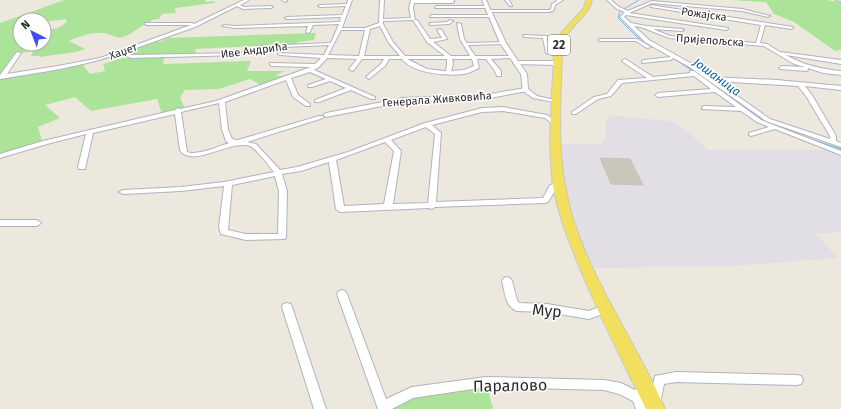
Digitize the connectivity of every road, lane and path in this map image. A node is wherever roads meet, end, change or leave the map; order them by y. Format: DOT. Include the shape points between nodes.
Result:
graph roads {
  1 [pos="247,0"];
  2 [pos="382,0"];
  3 [pos="484,0"];
  4 [pos="507,0"];
  5 [pos="561,0"];
  6 [pos="589,0"];
  7 [pos="609,0"];
  8 [pos="838,0"];
  9 [pos="841,0"];
  10 [pos="412,1"];
  11 [pos="452,1"];
  12 [pos="652,1"];
  13 [pos="349,2"];
  14 [pos="322,4"];
  15 [pos="238,5"];
  16 [pos="644,5"];
  17 [pos="511,6"];
  18 [pos="271,7"];
  19 [pos="436,7"];
  20 [pos="625,13"];
  21 [pos="489,14"];
  22 [pos="344,16"];
  23 [pos="431,16"];
  24 [pos="768,16"];
  25 [pos="287,18"];
  26 [pos="437,20"];
  27 [pos="451,21"];
  28 [pos="381,22"];
  29 [pos="415,22"];
  30 [pos="341,23"];
  31 [pos="764,23"];
  32 [pos="147,24"];
  33 [pos="198,24"];
  34 [pos="311,24"];
  35 [pos="431,24"];
  36 [pos="459,24"];
  37 [pos="630,24"];
  38 [pos="274,25"];
  39 [pos="224,26"];
  40 [pos="641,26"];
  41 [pos="368,28"];
  42 [pos="791,28"];
  43 [pos="338,29"];
  44 [pos="726,29"];
  45 [pos="439,30"];
  46 [pos="682,30"];
  47 [pos="270,32"];
  48 [pos="308,32"];
  49 [pos="525,36"];
  50 [pos="601,40"];
  51 [pos="428,41"];
  52 [pos="502,43"];
  53 [pos="758,43"];
  54 [pos="331,44"];
  55 [pos="465,44"];
  56 [pos="553,44"];
  57 [pos="644,44"];
  58 [pos="626,46"];
  59 [pos="122,52"];
  60 [pos="19,53"];
  61 [pos="548,53"];
  62 [pos="779,53"];
  63 [pos="280,54"];
  64 [pos="326,56"];
  65 [pos="449,57"];
  66 [pos="474,57"];
  67 [pos="487,57"];
  68 [pos="510,57"];
  69 [pos="361,58"];
  70 [pos="387,58"];
  71 [pos="403,58"];
  72 [pos="671,58"];
  73 [pos="625,61"];
  74 [pos="644,62"];
  75 [pos="841,62"];
  76 [pos="516,63"];
  77 [pos="558,63"];
  78 [pos="272,64"];
  79 [pos="799,64"];
  80 [pos="317,66"];
  81 [pos="782,68"];
  82 [pos="352,69"];
  83 [pos="310,70"];
  84 [pos="448,73"];
  85 [pos="841,73"];
  86 [pos="695,74"];
  87 [pos="499,75"];
  88 [pos="1,76"];
  89 [pos="369,77"];
  90 [pos="288,78"];
  91 [pos="651,78"];
  92 [pos="331,79"];
  93 [pos="710,79"];
  94 [pos="800,84"];
  95 [pos="310,86"];
  96 [pos="352,88"];
  97 [pos="841,88"];
  98 [pos="525,90"];
  99 [pos="715,90"];
  100 [pos="658,95"];
  101 [pos="728,96"];
  102 [pos="373,98"];
  103 [pos="222,101"];
  104 [pos="316,101"];
  105 [pos="557,102"];
  106 [pos="308,105"];
  107 [pos="704,108"];
  108 [pos="741,109"];
  109 [pos="178,110"];
  110 [pos="574,113"];
  111 [pos="427,124"];
  112 [pos="557,125"];
  113 [pos="773,128"];
  114 [pos="90,131"];
  115 [pos="751,134"];
  116 [pos="386,139"];
  117 [pos="833,142"];
  118 [pos="236,143"];
  119 [pos="841,145"];
  120 [pos="841,153"];
  121 [pos="0,156"];
  122 [pos="332,159"];
  123 [pos="82,167"];
  124 [pos="278,172"];
  125 [pos="228,183"];
  126 [pos="559,185"];
  127 [pos="122,192"];
  128 [pos="432,206"];
  129 [pos="388,207"];
  130 [pos="0,223"];
  131 [pos="36,223"];
  132 [pos="507,281"];
  133 [pos="342,294"];
  134 [pos="287,307"];
  135 [pos="604,309"];
  136 [pos="797,380"];
  137 [pos="642,393"];
  138 [pos="381,408"];
  139 [pos="651,408"];
  140 [pos="320,409"];
  1 -- 15 [label="street, Хаџет"];
  2 -- 28 [label="street"];
  3 -- 21 [label="street"];
  4 -- 17 [label="street"];
  5 -- 21 [label="street" via="550,10"];
  6 -- 56 [label="main road, 22" via="587,8"];
  7 -- 20 [label="street"];
  8 -- 9 [label="street"];
  10 -- 11 [label="street"];
  10 -- 28 [label="street" via="413,19"];
  12 -- 16 [label="street"];
  12 -- 24 [label="street" via="740,10"];
  13 -- 14 [label="street"];
  13 -- 22 [label="street"];
  15 -- 18 [label="street" via="243,8"];
  15 -- 33 [label="street, Хаџет"];
  16 -- 20 [label="street"];
  16 -- 31 [label="street, Рожајска"];
  19 -- 21 [label="street"];
  20 -- 37 [label="street" via="623,19"];
  20 -- 44 [label="street"];
  21 -- 23 [label="street"];
  21 -- 27 [label="street"];
  21 -- 52 [label="street"];
  22 -- 25 [label="street"];
  22 -- 30 [label="street"];
  26 -- 27 [label="street"];
  27 -- 35 [label="street"];
  28 -- 41 [label="street"];
  28 -- 71 [label="street" via="389,39"];
  29 -- 51 [label="street"];
  30 -- 34 [label="street, Иве Андрића"];
  30 -- 43 [label="street"];
  31 -- 42 [label="street, Рожајска"];
  31 -- 53 [label="street"];
  32 -- 33 [label="street"];
  33 -- 59 [label="street, Хаџет"];
  34 -- 38 [label="street, Иве Андрића"];
  34 -- 48 [label="street"];
  36 -- 55 [label="street"];
  37 -- 40 [label="street, Пријепољска"];
  37 -- 93 [label="street" via="642,36"];
  38 -- 39 [label="street, Иве Андрића"];
  38 -- 47 [label="street"];
  40 -- 46 [label="street, Пријепољска"];
  40 -- 53 [label="street, Пријепољска" via="669,37"];
  41 -- 43 [label="street"];
  41 -- 69 [label="street"];
  43 -- 54 [label="street"];
  45 -- 51 [label="street" via="444,39"];
  49 -- 56 [label="street" via="544,37"];
  50 -- 57 [label="street" via="637,40"];
  51 -- 65 [label="street"];
  52 -- 55 [label="street"];
  52 -- 68 [label="street"];
  53 -- 62 [label="street, Пријепољска"];
  54 -- 59 [label="street, Иве Андрића" via="262,47 240,54 131,57"];
  54 -- 64 [label="street"];
  55 -- 66 [label="street"];
  56 -- 61 [label="street"];
  56 -- 77 [label="main road, 22"];
  57 -- 58 [label="street"];
  57 -- 72 [label="street"];
  59 -- 88 [label="street, Хаџет" via="82,64"];
  60 -- 88 [label="street, Хаџет"];
  62 -- 75 [label="street, Пријепољска"];
  62 -- 79 [label="street, Пријепољска"];
  63 -- 64 [label="street, Иве Андрића"];
  64 -- 69 [label="street, Иве Андрића"];
  64 -- 80 [label="street"];
  65 -- 66 [label="street, Иве Андрића"];
  65 -- 71 [label="street, Иве Андрића"];
  65 -- 84 [label="street"];
  66 -- 67 [label="street, Иве Андрића"];
  66 -- 84 [label="street" via="477,67 468,72"];
  67 -- 68 [label="street"];
  67 -- 87 [label="street, Генерала Живковића"];
  68 -- 76 [label="street"];
  69 -- 70 [label="street, Иве Андрића"];
  69 -- 82 [label="street"];
  70 -- 71 [label="street, Иве Андрића"];
  70 -- 89 [label="street"];
  71 -- 84 [label="street" via="422,69"];
  72 -- 74 [label="street"];
  72 -- 86 [label="street"];
  73 -- 91 [label="street"];
  76 -- 77 [label="street"];
  76 -- 98 [label="street" via="525,76"];
  77 -- 105 [label="main road, 22"];
  78 -- 80 [label="street, Иве Андрића"];
  79 -- 81 [label="street" via="807,69"];
  79 -- 85 [label="street, Пријепољска"];
  80 -- 83 [label="street"];
  83 -- 90 [label="street"];
  83 -- 92 [label="street"];
  86 -- 91 [label="street"];
  86 -- 99 [label="street"];
  90 -- 103 [label="street"];
  90 -- 106 [label="street" via="295,96"];
  91 -- 110 [label="street" via="641,81 620,81 609,95 596,98"];
  92 -- 95 [label="street"];
  92 -- 96 [label="street"];
  93 -- 94 [label="street"];
  93 -- 101 [label="street"];
  94 -- 97 [label="street"];
  94 -- 117 [label="street" via="833,136"];
  96 -- 102 [label="street"];
  96 -- 104 [label="street"];
  98 -- 105 [label="street" via="535,97"];
  98 -- 118 [label="street, Генерала Живковића" via="490,96 383,102 323,116"];
  99 -- 100 [label="street"];
  99 -- 101 [label="street"];
  101 -- 108 [label="street"];
  101 -- 117 [label="street" via="771,121"];
  103 -- 109 [label="street"];
  103 -- 118 [label="street" via="225,130 230,141"];
  105 -- 112 [label="main road, 22"];
  107 -- 108 [label="street"];
  108 -- 113 [label="street"];
  109 -- 114 [label="street"];
  109 -- 118 [label="street, Генерала Живковића" via="185,153 195,155"];
  111 -- 112 [label="street, Генерала Живковића" via="478,111 498,109 545,116"];
  111 -- 116 [label="street, Генерала Живковића"];
  111 -- 128 [label="street, Генерала Живковића" via="438,133"];
  112 -- 126 [label="main road, 22" via="556,156"];
  113 -- 115 [label="street"];
  113 -- 120 [label="street"];
  114 -- 121 [label="street"];
  114 -- 123 [label="street"];
  116 -- 122 [label="street, Генерала Живковића"];
  116 -- 129 [label="street" via="398,151"];
  117 -- 119 [label="street"];
  118 -- 124 [label="street, Генерала Живковића" via="256,147"];
  122 -- 124 [label="street, Генерала Живковића"];
  122 -- 129 [label="street" via="340,209"];
  124 -- 125 [label="street, Генерала Живковића"];
  124 -- 125 [label="street, Генерала Живковића" via="283,191 282,237 246,237 224,232"];
  125 -- 127 [label="street, Генерала Живковића" via="181,189"];
  126 -- 128 [label="street" via="553,187 546,200"];
  126 -- 135 [label="main road, 22" via="570,225"];
  128 -- 129 [label="street"];
  130 -- 131 [label="street"];
  132 -- 135 [label="street, Мур" via="512,302 517,307 547,308 589,315"];
  133 -- 138 [label="street, Паралово"];
  134 -- 140 [label="street"];
  135 -- 137 [label="main road, 22" via="633,366"];
  136 -- 139 [label="street" via="663,378 657,385"];
  137 -- 138 [label="street, Паралово" via="604,385 486,382 412,394"];
  137 -- 139 [label="main road, 22"];
}
